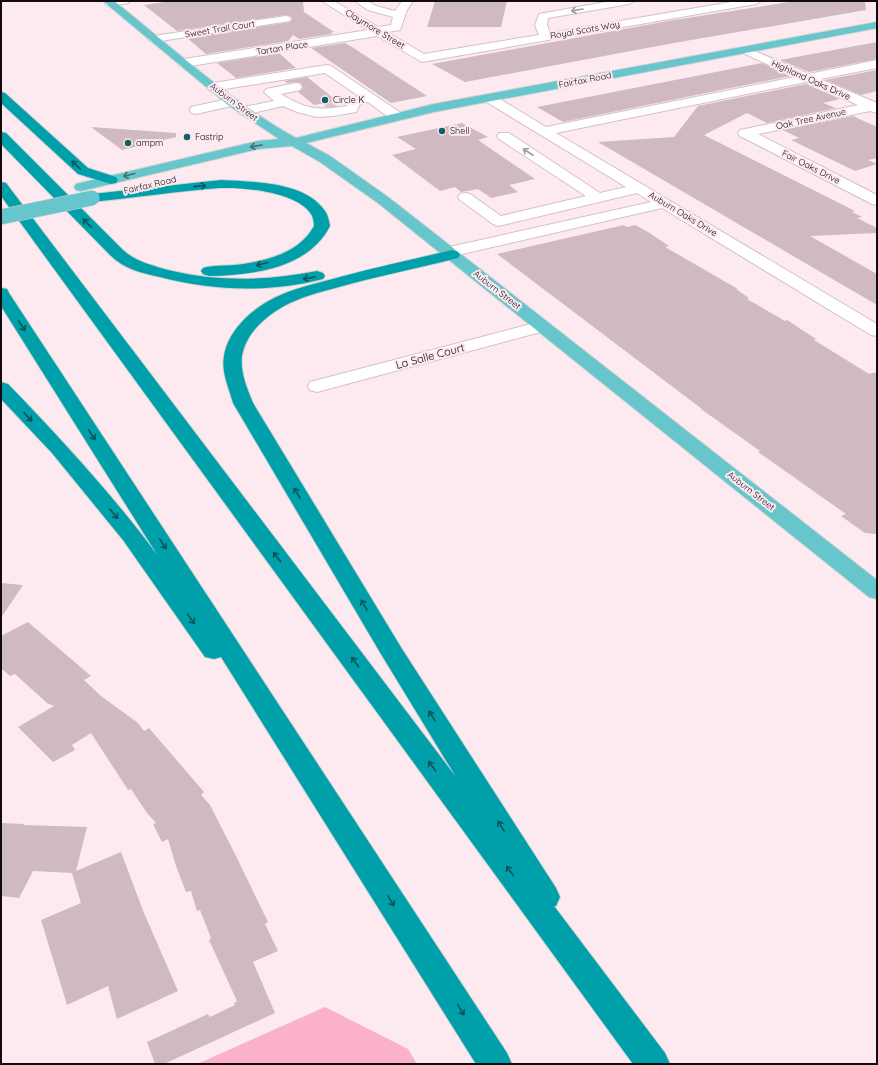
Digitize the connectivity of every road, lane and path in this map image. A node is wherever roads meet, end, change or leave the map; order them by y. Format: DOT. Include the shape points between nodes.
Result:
graph roads {
  1 [pos="124,1"];
  2 [pos="327,1"];
  3 [pos="360,1"];
  4 [pos="109,2"];
  5 [pos="403,2"];
  6 [pos="686,2"];
  7 [pos="752,2"];
  8 [pos="631,5"];
  9 [pos="372,8"];
  10 [pos="701,11"];
  11 [pos="399,15"];
  12 [pos="286,19"];
  13 [pos="877,25"];
  14 [pos="378,31"];
  15 [pos="546,37"];
  16 [pos="154,39"];
  17 [pos="745,50"];
  18 [pos="422,58"];
  19 [pos="184,63"];
  20 [pos="877,64"];
  21 [pos="806,78"];
  22 [pos="342,79"];
  23 [pos="254,81"];
  24 [pos="328,82"];
  25 [pos="306,85"];
  26 [pos="213,87"];
  27 [pos="270,92"];
  28 [pos="1,96"];
  29 [pos="370,98"];
  30 [pos="489,98"];
  31 [pos="232,102"];
  32 [pos="285,102"];
  33 [pos="875,107"];
  34 [pos="196,110"];
  35 [pos="244,111"];
  36 [pos="396,116"];
  37 [pos="542,130"];
  38 [pos="745,133"];
  39 [pos="1,136"];
  40 [pos="295,142"];
  41 [pos="111,180"];
  42 [pos="1,186"];
  43 [pos="638,188"];
  44 [pos="465,197"];
  45 [pos="92,198"];
  46 [pos="598,198"];
  47 [pos="877,201"];
  48 [pos="664,203"];
  49 [pos="1,204"];
  50 [pos="1,217"];
  51 [pos="108,244"];
  52 [pos="448,251"];
  53 [pos="1,293"];
  54 [pos="542,326"];
  55 [pos="877,331"];
  56 [pos="317,386"];
  57 [pos="1,388"];
  58 [pos="877,592"];
  59 [pos="370,868"];
  60 [pos="633,1037"];
  61 [pos="495,1064"];
  62 [pos="653,1064"];
  1 -- 4 [label="street"];
  2 -- 14 [label="street, Claymore Street"];
  3 -- 9 [label="street"];
  4 -- 16 [label="main road, Auburn Street"];
  5 -- 9 [label="street"];
  5 -- 11 [label="street"];
  6 -- 10 [label="street"];
  7 -- 10 [label="street, Royal Scots Way"];
  8 -- 15 [label="street" via="541,25"];
  9 -- 11 [label="street"];
  10 -- 15 [label="street, Royal Scots Way"];
  11 -- 14 [label="street, Tartan Place" via="396,28"];
  12 -- 16 [label="street, Sweet Trail Court"];
  13 -- 17 [label="main road, Fairfax Road"];
  14 -- 18 [label="street, Claymore Street"];
  14 -- 19 [label="street, Tartan Place"];
  15 -- 18 [label="street, Royal Scots Way"];
  16 -- 19 [label="main road, Auburn Street"];
  17 -- 21 [label="street, Highland Oaks Drive"];
  17 -- 30 [label="main road, Fairfax Road"];
  19 -- 26 [label="main road, Auburn Street"];
  20 -- 21 [label="street"];
  21 -- 33 [label="street, Highland Oaks Drive"];
  21 -- 37 [label="street"];
  22 -- 23 [label="street" via="327,69"];
  22 -- 24 [label="street"];
  22 -- 29 [label="street"];
  23 -- 26 [label="street"];
  23 -- 27 [label="street"];
  25 -- 27 [label="street"];
  26 -- 31 [label="main road, Auburn Street"];
  27 -- 32 [label="street"];
  41 -- 28 [label="highway, one-way" via="84,171"];
  29 -- 32 [label="street" via="345,104 354,106 351,109 320,114 317,109 296,109"];
  29 -- 36 [label="street"];
  30 -- 36 [label="main road, Fairfax Road"];
  30 -- 37 [label="street, Auburn Oaks Drive"];
  31 -- 34 [label="street"];
  31 -- 35 [label="main road, Auburn Street"];
  32 -- 35 [label="street"];
  33 -- 38 [label="street, Oak Tree Avenue"];
  35 -- 40 [label="main road, Auburn Street"];
  36 -- 40 [label="main road, Fairfax Road"];
  37 -- 43 [label="street, Auburn Oaks Drive"];
  46 -- 37 [label="street, one-way" via="504,136"];
  38 -- 47 [label="street, Fair Oaks Drive"];
  51 -- 39 [label="highway, one-way"];
  40 -- 41 [label="main road, Fairfax Road, one-way" via="258,145"];
  40 -- 45 [label="main road, Fairfax Road" via="266,156"];
  40 -- 52 [label="main road, Auburn Street" via="354,178"];
  41 -- 49 [label="main road, Fairfax Road"];
  60 -- 42 [label="highway, one-way"];
  43 -- 46 [label="street"];
  43 -- 48 [label="street, Auburn Oaks Drive"];
  44 -- 46 [label="street" via="498,221"];
  45 -- 50 [label="main road, Fairfax Road, bridge"];
  45 -- 51 [label="highway, one-way" via="221,184 264,187 291,193 308,202 320,213 322,226 314,239 300,250 277,260 228,271 196,272 167,268 145,262"];
  48 -- 52 [label="street"];
  48 -- 55 [label="street, Auburn Oaks Drive"];
  52 -- 51 [label="highway, one-way" via="309,278 271,284 239,285 204,283 145,268 124,260"];
  52 -- 54 [label="main road, Auburn Street"];
  60 -- 52 [label="highway, one-way" via="381,634 243,403 233,371 233,356 239,338 252,321 274,305 300,293"];
  53 -- 59 [label="highway, one-way"];
  54 -- 56 [label="street, La Salle Court"];
  54 -- 58 [label="main road, Auburn Street"];
  57 -- 59 [label="highway, one-way" via="59,450 131,535"];
  59 -- 61 [label="highway, one-way"];
  60 -- 62 [label="highway"];
}
